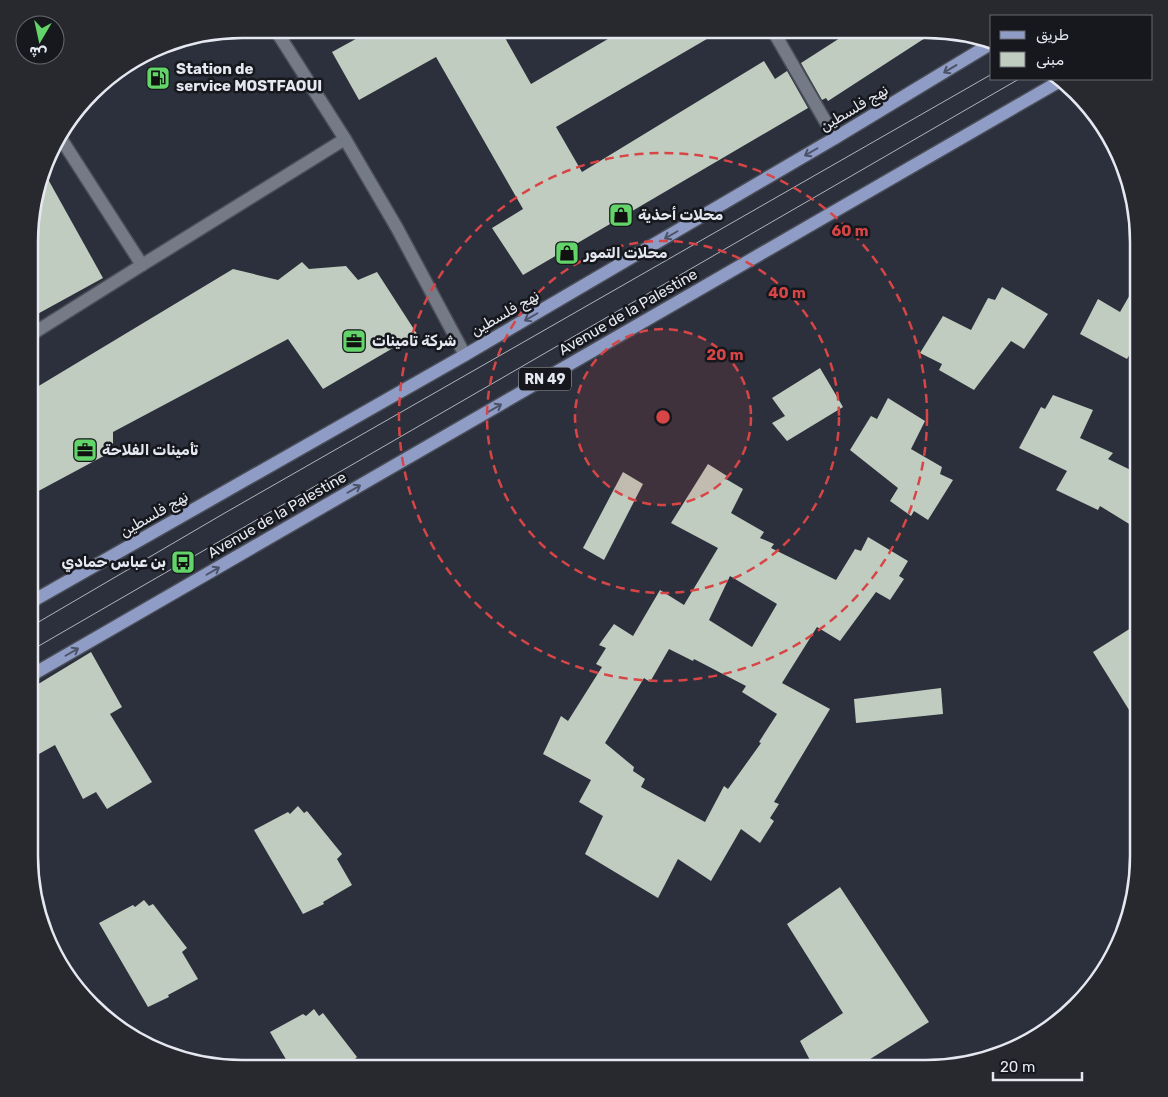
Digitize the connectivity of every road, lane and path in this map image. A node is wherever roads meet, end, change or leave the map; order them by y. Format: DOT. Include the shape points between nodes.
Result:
graph roads {
  1 [pos="281,38"];
  2 [pos="777,38"];
  3 [pos="987,46"];
  4 [pos="1056,84"];
  5 [pos="835,138"];
  6 [pos="344,140"];
  7 [pos="64,143"];
  8 [pos="142,265"];
  9 [pos="38,330"];
  10 [pos="465,356"];
  11 [pos="38,598"];
  12 [pos="38,671"];
  1 -- 6 [label="street"];
  2 -- 5 [label="street"];
  3 -- 5 [label="main road, نهج فلسطين, one-way"];
  12 -- 4 [label="main road, Avenue de la Palestine / RN 49, one-way"];
  5 -- 10 [label="main road, نهج فلسطين, one-way"];
  6 -- 8 [label="street"];
  6 -- 10 [label="street" via="397,228"];
  7 -- 8 [label="street"];
  8 -- 9 [label="street"];
  10 -- 11 [label="main road, نهج فلسطين"];
}
